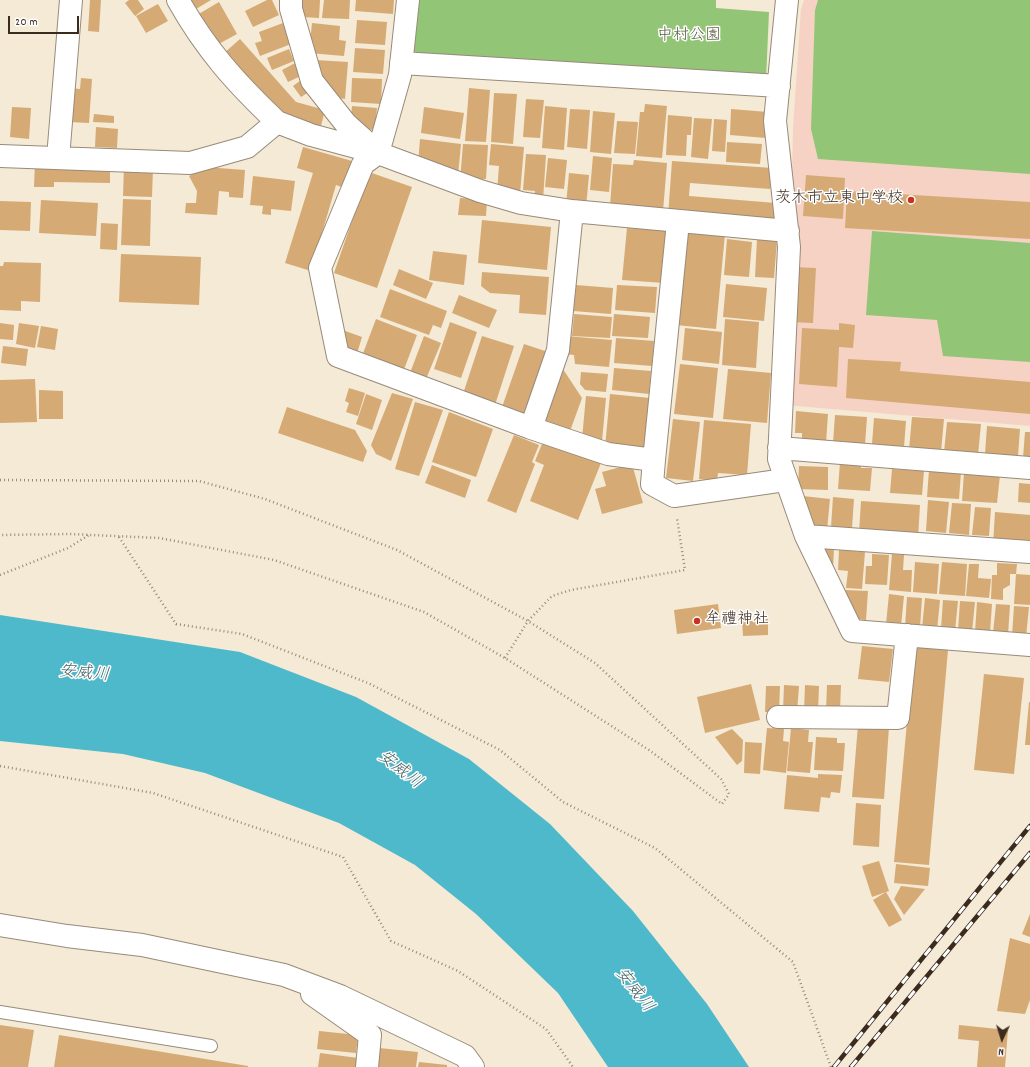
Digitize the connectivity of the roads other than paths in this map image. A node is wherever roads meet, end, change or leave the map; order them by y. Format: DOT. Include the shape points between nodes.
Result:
graph roads {
  1 [pos="71,0"];
  2 [pos="178,0"];
  3 [pos="291,0"];
  4 [pos="408,0"];
  5 [pos="787,0"];
  6 [pos="402,62"];
  7 [pos="779,86"];
  8 [pos="277,122"];
  9 [pos="378,153"];
  10 [pos="0,156"];
  11 [pos="58,158"];
  12 [pos="572,212"];
  13 [pos="678,222"];
  14 [pos="788,231"];
  15 [pos="531,428"];
  16 [pos="779,448"];
  17 [pos="654,460"];
  18 [pos="1030,468"];
  19 [pos="785,480"];
  20 [pos="806,536"];
  21 [pos="1030,552"];
  22 [pos="907,635"];
  23 [pos="1030,645"];
  24 [pos="778,717"];
  25 [pos="0,925"];
  26 [pos="284,975"];
  27 [pos="0,1012"];
  28 [pos="211,1046"];
  29 [pos="367,1067"];
  30 [pos="473,1067"];
  1 -- 11 [label="street"];
  2 -- 8 [label="street" via="215,57 246,93"];
  3 -- 9 [label="street" via="291,9 312,81 346,124"];
  4 -- 6 [label="street"];
  5 -- 7 [label="street"];
  6 -- 7 [label="street"];
  6 -- 9 [label="street"];
  7 -- 14 [label="street" via="775,121"];
  8 -- 9 [label="street" via="311,135"];
  8 -- 11 [label="street" via="246,147 190,163"];
  9 -- 12 [label="street" via="480,191 521,203"];
  9 -- 15 [label="street" via="363,164 320,268 338,356"];
  10 -- 11 [label="street"];
  12 -- 13 [label="street"];
  12 -- 15 [label="street" via="558,350"];
  13 -- 14 [label="street"];
  13 -- 17 [label="street"];
  14 -- 16 [label="street"];
  15 -- 17 [label="street" via="608,454"];
  16 -- 18 [label="street"];
  16 -- 19 [label="street" via="779,459"];
  17 -- 19 [label="street" via="652,484 674,496"];
  19 -- 20 [label="street"];
  20 -- 21 [label="street"];
  20 -- 22 [label="street" via="852,631"];
  22 -- 23 [label="street"];
  22 -- 24 [label="street" via="898,718"];
  25 -- 26 [label="street" via="142,945"];
  26 -- 29 [label="street" via="370,1035"];
  26 -- 30 [label="street" via="340,996 466,1056"];
  27 -- 28 [label="lane"];
}
